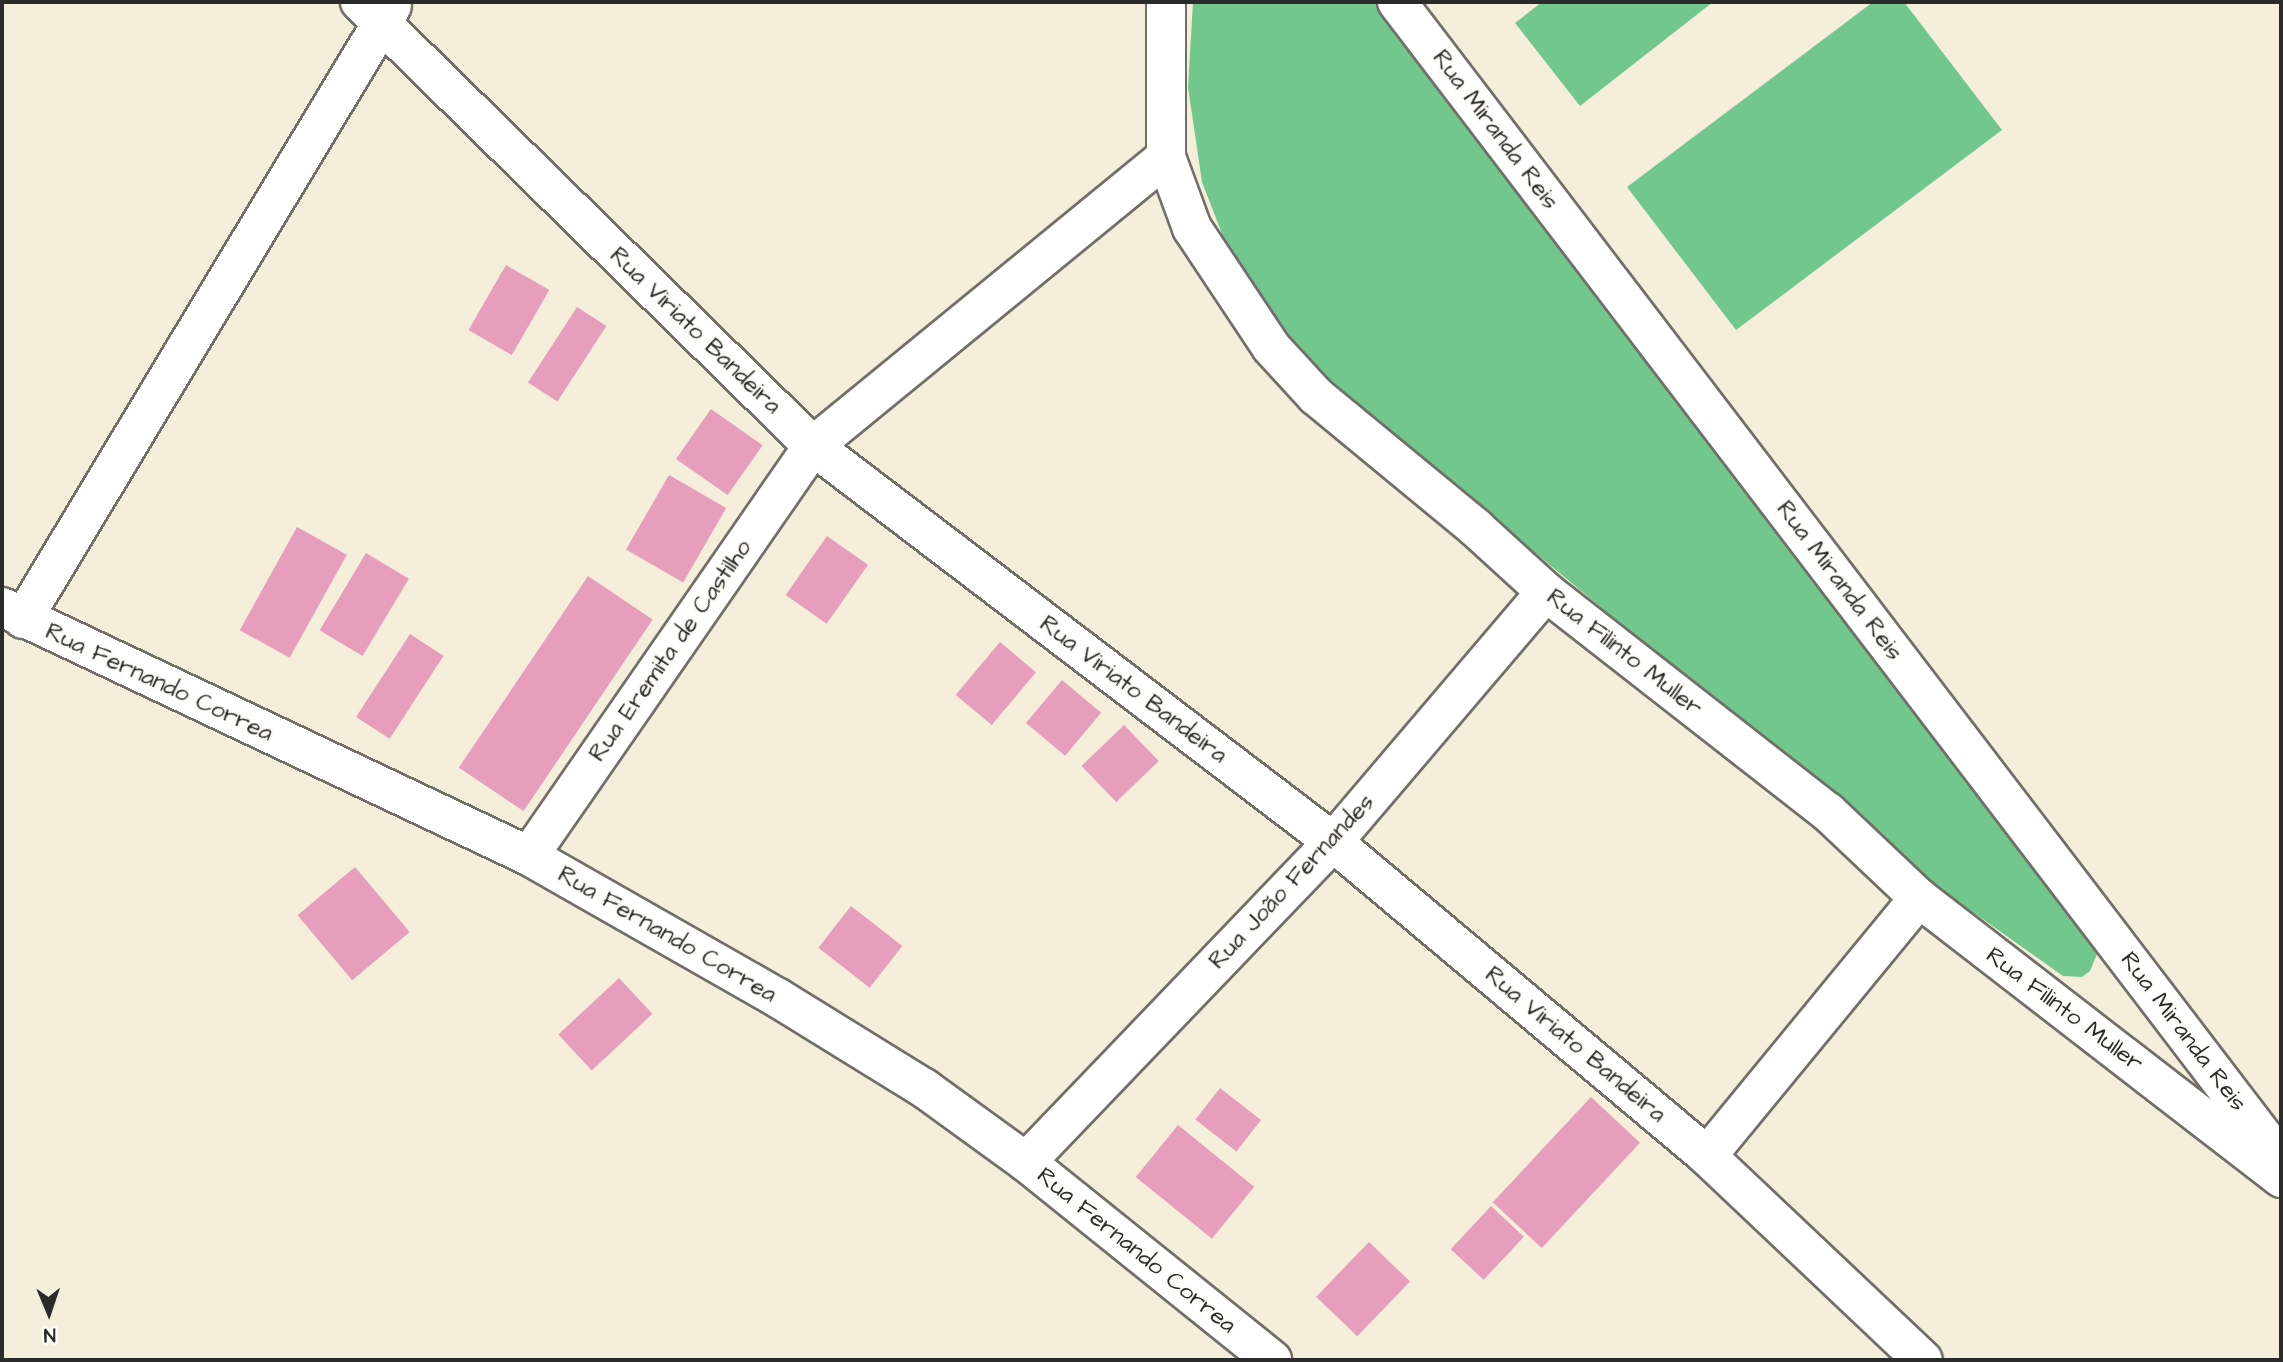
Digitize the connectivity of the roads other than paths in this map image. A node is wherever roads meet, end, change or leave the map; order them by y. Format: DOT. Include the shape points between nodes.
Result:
graph roads {
  1 [pos="1166,2"];
  2 [pos="1397,2"];
  3 [pos="379,10"];
  4 [pos="1166,157"];
  5 [pos="813,446"];
  6 [pos="1546,592"];
  7 [pos="12,613"];
  8 [pos="1332,842"];
  9 [pos="529,856"];
  10 [pos="1919,898"];
  11 [pos="1707,1156"];
  12 [pos="2281,1161"];
  13 [pos="1026,1162"];
  14 [pos="2281,1178"];
  15 [pos="1272,1360"];
  16 [pos="1923,1360"];
  1 -- 4 [label="street, Rua Filinto Muller"];
  2 -- 12 [label="street, Rua Miranda Reis"];
  3 -- 5 [label="street, Rua Viriato Bandeira"];
  3 -- 7 [label="street"];
  4 -- 5 [label="street, Rua Eremita de Castilho"];
  4 -- 6 [label="street, Rua Filinto Muller" via="1192,228 1271,347 1316,396"];
  5 -- 8 [label="street, Rua Viriato Bandeira"];
  5 -- 9 [label="street, Rua Eremita de Castilho"];
  6 -- 8 [label="street, Rua João Fernandes"];
  6 -- 10 [label="street, Rua Filinto Muller" via="1828,813"];
  7 -- 9 [label="street, Rua Fernando Correa"];
  8 -- 11 [label="street, Rua Viriato Bandeira"];
  8 -- 13 [label="street, Rua João Fernandes"];
  9 -- 13 [label="street, Rua Fernando Correa" via="778,998 924,1088"];
  10 -- 11 [label="street"];
  10 -- 14 [label="street, Rua Filinto Muller"];
  11 -- 16 [label="street, Rua Viriato Bandeira"];
  13 -- 15 [label="street, Rua Fernando Correa"];
}
